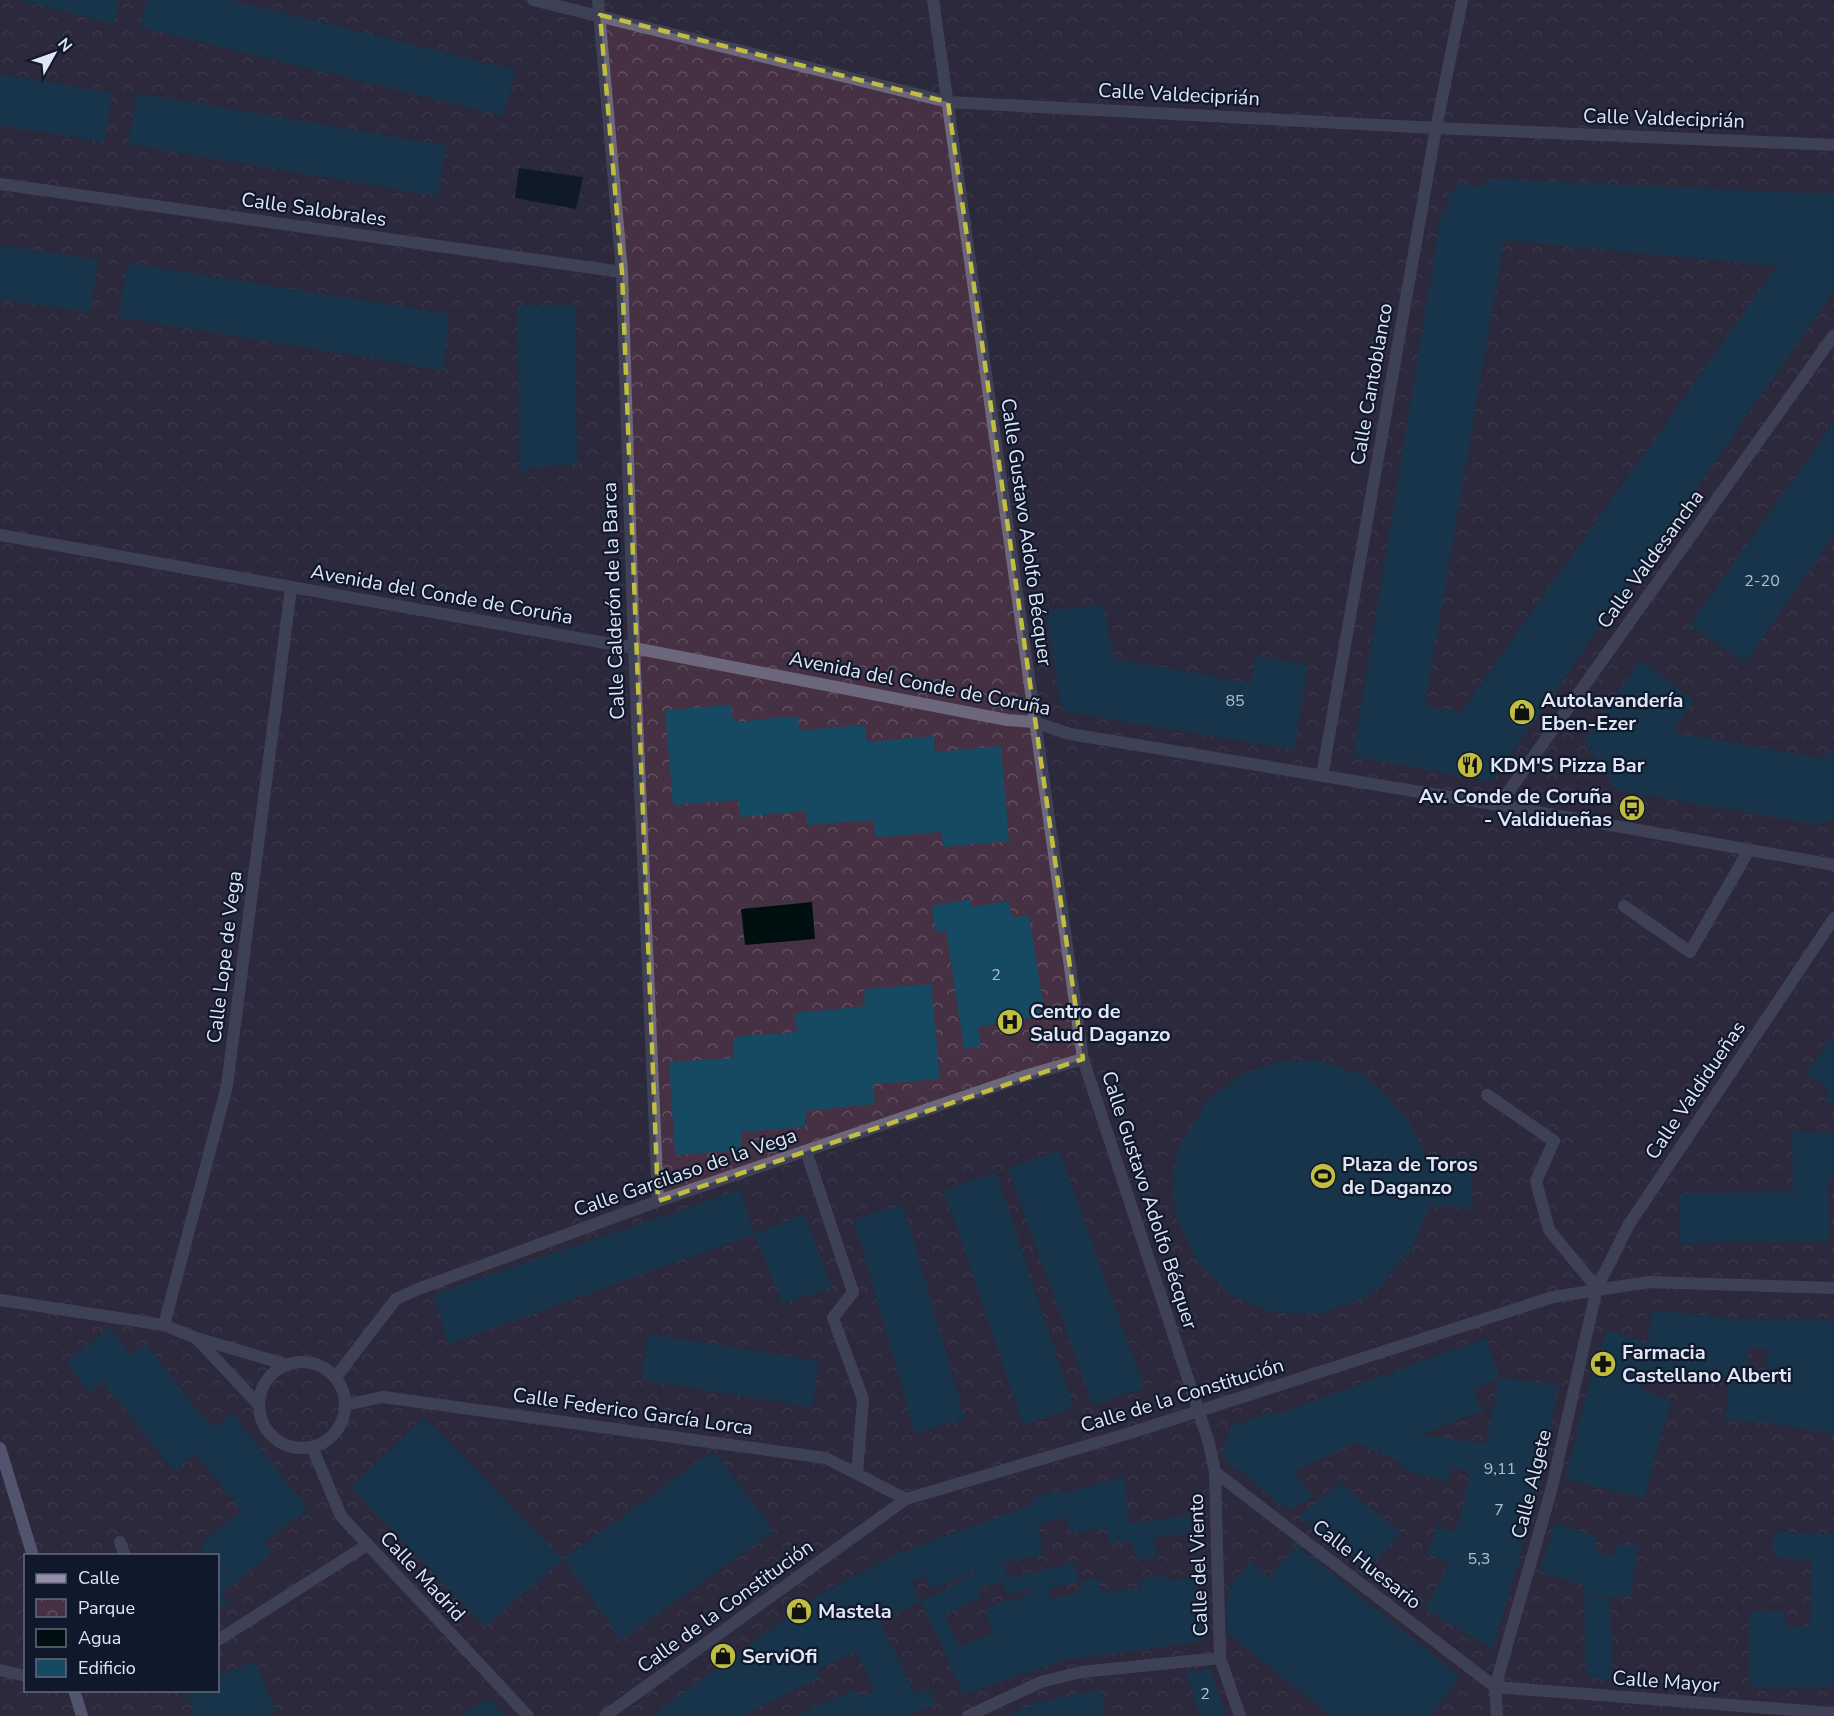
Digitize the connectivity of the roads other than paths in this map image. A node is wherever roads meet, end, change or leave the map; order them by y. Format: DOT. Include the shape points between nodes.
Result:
graph roads {
  1 [pos="533,0"];
  2 [pos="598,0"];
  3 [pos="933,0"];
  4 [pos="1462,0"];
  5 [pos="600,15"];
  6 [pos="948,102"];
  7 [pos="1436,128"];
  8 [pos="1834,145"];
  9 [pos="0,184"];
  10 [pos="622,273"];
  11 [pos="1834,336"];
  12 [pos="0,535"];
  13 [pos="291,588"];
  14 [pos="634,648"];
  15 [pos="1034,722"];
  16 [pos="1322,776"];
  17 [pos="1499,805"];
  18 [pos="1749,850"];
  19 [pos="1834,865"];
  20 [pos="1624,906"];
  21 [pos="1834,918"];
  22 [pos="1083,1059"];
  23 [pos="1487,1095"];
  24 [pos="806,1151"];
  25 [pos="658,1201"];
  26 [pos="1598,1288"];
  27 [pos="1834,1288"];
  28 [pos="0,1300"];
  29 [pos="164,1325"];
  30 [pos="196,1338"];
  31 [pos="288,1365"];
  32 [pos="335,1378"];
  33 [pos="345,1405"];
  34 [pos="259,1406"];
  35 [pos="1200,1411"];
  36 [pos="312,1447"];
  37 [pos="0,1448"];
  38 [pos="1215,1472"];
  39 [pos="857,1473"];
  40 [pos="906,1499"];
  41 [pos="120,1542"];
  42 [pos="367,1545"];
  43 [pos="32,1554"];
  44 [pos="124,1554"];
  45 [pos="219,1639"];
  46 [pos="1220,1658"];
  47 [pos="0,1671"];
  48 [pos="24,1676"];
  49 [pos="1496,1687"];
  50 [pos="75,1692"];
  51 [pos="1834,1713"];
  52 [pos="82,1716"];
  53 [pos="528,1716"];
  54 [pos="604,1716"];
  55 [pos="968,1716"];
  56 [pos="1240,1716"];
  57 [pos="1497,1716"];
  1 -- 5 [label="street, Calle Valdeciprián"];
  2 -- 5 [label="street, Calle Calderón de la Barca"];
  3 -- 6 [label="street, Calle Gustavo Adolfo Bécquer"];
  4 -- 7 [label="street, Calle Cantoblanco"];
  5 -- 6 [label="street, Calle Valdeciprián"];
  5 -- 10 [label="street, Calle Calderón de la Barca"];
  6 -- 7 [label="street, Calle Valdeciprián"];
  6 -- 15 [label="street, Calle Gustavo Adolfo Bécquer"];
  7 -- 8 [label="street, Calle Valdeciprián"];
  7 -- 16 [label="street, Calle Cantoblanco"];
  9 -- 10 [label="street, Calle Salobrales"];
  10 -- 14 [label="street, Calle Calderón de la Barca"];
  11 -- 17 [label="street, Calle Valdesancha"];
  12 -- 13 [label="street, Avenida del Conde de Coruña"];
  13 -- 14 [label="street, Avenida del Conde de Coruña"];
  13 -- 29 [label="street, Calle Lope de Vega" via="227,1086"];
  14 -- 15 [label="street, Avenida del Conde de Coruña"];
  14 -- 25 [label="street, Calle Calderón de la Barca"];
  15 -- 16 [label="street, Avenida del Conde de Coruña" via="1070,734"];
  15 -- 22 [label="street, Calle Gustavo Adolfo Bécquer"];
  16 -- 17 [label="street, Avenida del Conde de Coruña"];
  17 -- 18 [label="street, Avenida del Conde de Coruña"];
  18 -- 19 [label="street, Avenida del Conde de Coruña"];
  18 -- 20 [label="street" via="1690,952"];
  21 -- 26 [label="street, Calle Valdidueñas" via="1628,1226"];
  22 -- 24 [label="street, Calle Garcilaso de la Vega"];
  22 -- 35 [label="street, Calle Gustavo Adolfo Bécquer"];
  23 -- 26 [label="street" via="1554,1141 1536,1181 1549,1230"];
  24 -- 25 [label="street, Calle Garcilaso de la Vega"];
  24 -- 39 [label="street" via="853,1292 833,1318 863,1399"];
  25 -- 32 [label="street, Calle Garcilaso de la Vega" via="396,1299"];
  26 -- 27 [label="street, Calle de la Constitución" via="1648,1282"];
  26 -- 35 [label="street, Calle de la Constitución" via="1553,1297"];
  26 -- 49 [label="street, Calle Algete" via="1551,1491"];
  28 -- 29 [label="street"];
  29 -- 30 [label="street"];
  30 -- 31 [label="street"];
  30 -- 34 [label="street"];
  31 -- 32 [label="street" via="317,1365"];
  31 -- 34 [label="street" via="268,1378"];
  32 -- 33 [label="street"];
  33 -- 36 [label="street" via="343,1420 335,1432"];
  33 -- 39 [label="street, Calle Federico García Lorca" via="383,1397 826,1458"];
  34 -- 36 [label="street" via="270,1434 297,1448"];
  35 -- 38 [label="street, Calle del Viento"];
  35 -- 40 [label="street, Calle de la Constitución"];
  36 -- 42 [label="street, Calle Madrid" via="341,1516"];
  37 -- 43 [label="street"];
  38 -- 46 [label="street, Calle del Viento"];
  38 -- 49 [label="street, Calle Huesario"];
  39 -- 40 [label="street, Calle Federico García Lorca"];
  40 -- 54 [label="street, Calle de la Constitución"];
  41 -- 44 [label="street"];
  42 -- 45 [label="street"];
  42 -- 53 [label="street, Calle Madrid"];
  46 -- 55 [label="street" via="1081,1672 1041,1682"];
  46 -- 56 [label="street, Calle del Viento"];
  47 -- 48 [label="street"];
  49 -- 51 [label="street, Calle Mayor"];
  49 -- 57 [label="street, Calle Algete"];
  50 -- 52 [label="street"];
}
